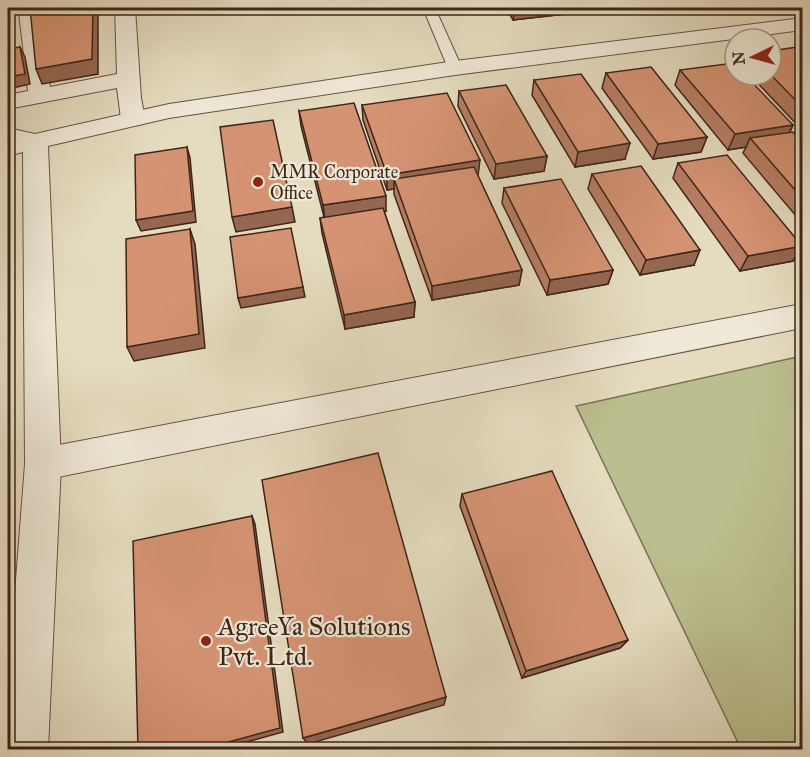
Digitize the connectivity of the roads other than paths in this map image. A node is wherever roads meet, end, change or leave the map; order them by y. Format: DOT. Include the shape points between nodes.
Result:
graph roads {
  1 [pos="34,8"];
  2 [pos="125,8"];
  3 [pos="429,8"];
  4 [pos="802,10"];
  5 [pos="802,24"];
  6 [pos="452,61"];
  7 [pos="130,99"];
  8 [pos="8,102"];
  9 [pos="26,126"];
  10 [pos="802,316"];
  11 [pos="43,464"];
  12 [pos="25,750"];
  1 -- 9 [label="street" via="29,12"];
  2 -- 7 [label="street"];
  3 -- 6 [label="lane"];
  4 -- 6 [label="street"];
  5 -- 6 [label="street"];
  6 -- 7 [label="street" via="169,111"];
  7 -- 9 [label="street"];
  7 -- 9 [label="street"];
  8 -- 9 [label="street"];
  9 -- 11 [label="street"];
  10 -- 11 [label="street"];
  11 -- 12 [label="street"];
}
